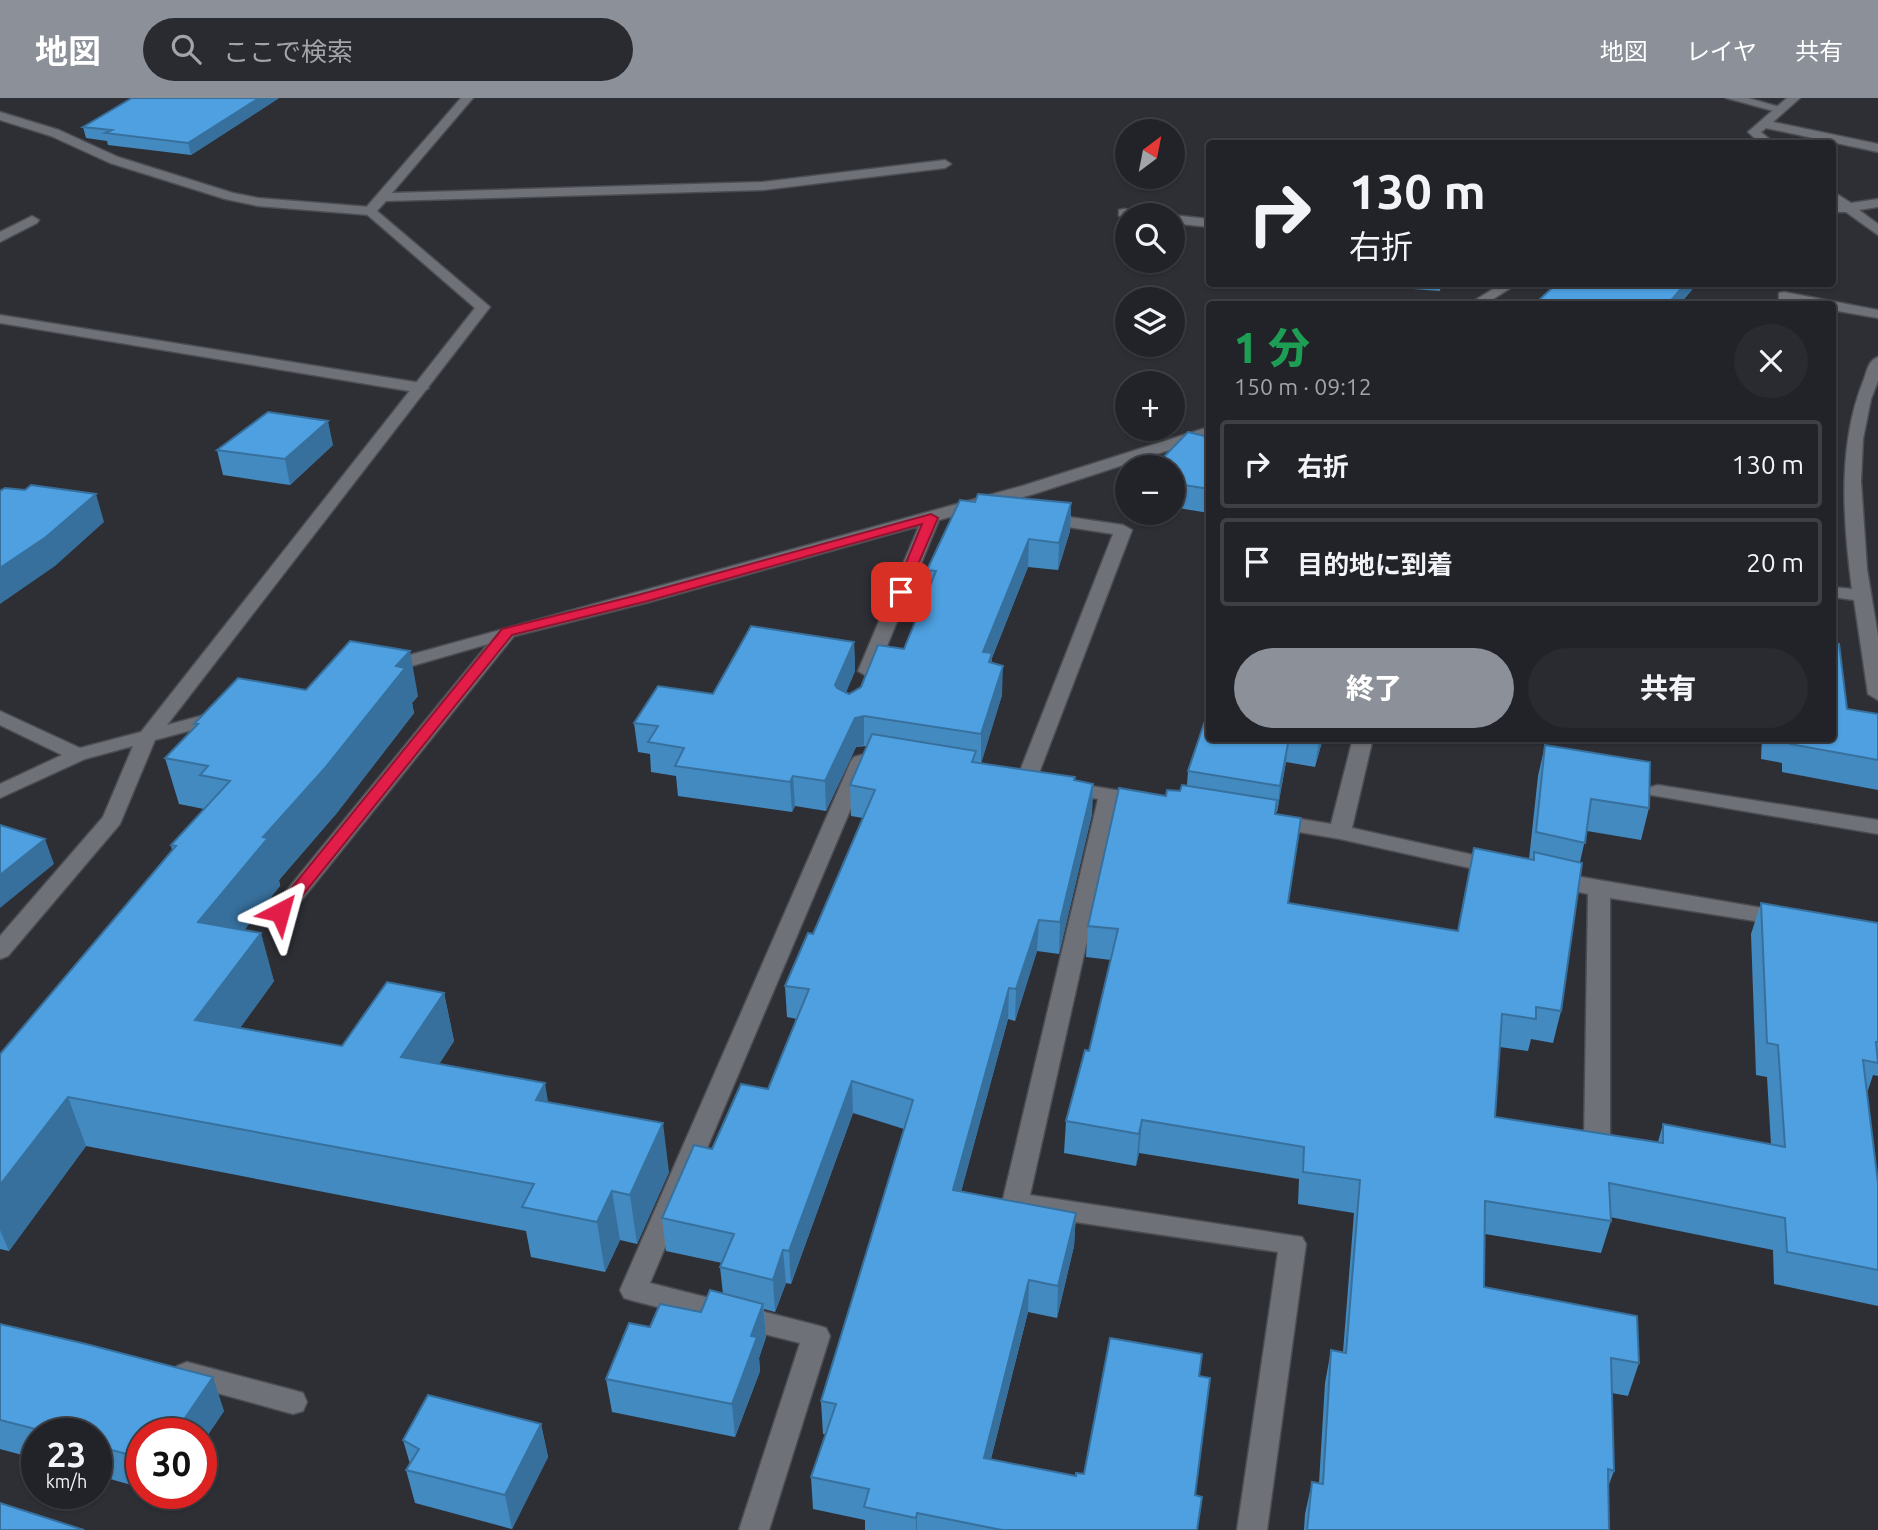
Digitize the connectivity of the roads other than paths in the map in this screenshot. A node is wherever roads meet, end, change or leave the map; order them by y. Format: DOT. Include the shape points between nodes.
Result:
graph roads {
  1 [pos="467,98"];
  2 [pos="1732,98"];
  3 [pos="1794,98"];
  4 [pos="1781,109"];
  5 [pos="0,116"];
  6 [pos="1764,124"];
  7 [pos="1764,140"];
  8 [pos="1878,148"];
  9 [pos="946,164"];
  10 [pos="384,197"];
  11 [pos="1836,198"];
  12 [pos="1878,202"];
  13 [pos="1849,208"];
  14 [pos="1836,210"];
  15 [pos="370,212"];
  16 [pos="32,220"];
  17 [pos="1185,220"];
  18 [pos="1206,223"];
  19 [pos="1878,231"];
  20 [pos="0,238"];
  21 [pos="1505,287"];
  22 [pos="1784,296"];
  23 [pos="1481,301"];
  24 [pos="1811,301"];
  25 [pos="1836,307"];
  26 [pos="1878,314"];
  27 [pos="0,319"];
  28 [pos="1878,362"];
  29 [pos="421,388"];
  30 [pos="1206,433"];
  31 [pos="1836,477"];
  32 [pos="1851,480"];
  33 [pos="967,508"];
  34 [pos="931,518"];
  35 [pos="1868,586"];
  36 [pos="1836,591"];
  37 [pos="507,632"];
  38 [pos="360,675"];
  39 [pos="859,691"];
  40 [pos="1878,694"];
  41 [pos="239,711"];
  42 [pos="0,716"];
  43 [pos="146,739"];
  44 [pos="1362,742"];
  45 [pos="78,755"];
  46 [pos="878,756"];
  47 [pos="999,776"];
  48 [pos="1026,780"];
  49 [pos="1658,791"];
  50 [pos="0,792"];
  51 [pos="1109,795"];
  52 [pos="1163,803"];
  53 [pos="1245,817"];
  54 [pos="1878,827"];
  55 [pos="1340,832"];
  56 [pos="1599,889"];
  57 [pos="280,912"];
  58 [pos="1812,923"];
  59 [pos="0,951"];
  60 [pos="1597,1142"];
  61 [pos="160,1367"];
  62 [pos="293,1402"];
  63 [pos="754,1530"];
  64 [pos="1252,1530"];
  1 -- 10 [label="street"];
  2 -- 4 [label="street"];
  3 -- 4 [label="street"];
  4 -- 6 [label="street"];
  5 -- 15 [label="street" via="55,132 114,160 230,196"];
  6 -- 7 [label="street" via="1755,132"];
  6 -- 8 [label="street"];
  9 -- 10 [label="street" via="763,186"];
  10 -- 15 [label="street"];
  11 -- 13 [label="street"];
  12 -- 13 [label="street"];
  13 -- 14 [label="street"];
  13 -- 19 [label="street"];
  15 -- 29 [label="street" via="483,307"];
  16 -- 20 [label="street"];
  17 -- 18 [label="street"];
  21 -- 23 [label="street"];
  22 -- 24 [label="street"];
  25 -- 26 [label="street"];
  27 -- 29 [label="street"];
  28 -- 32 [label="street" via="1857,424"];
  29 -- 43 [label="street"];
  30 -- 33 [label="street"];
  31 -- 32 [label="street"];
  32 -- 35 [label="street"];
  33 -- 34 [label="street"];
  33 -- 48 [label="street" via="1123,530"];
  34 -- 37 [label="street"];
  34 -- 39 [label="street"];
  35 -- 36 [label="street"];
  35 -- 40 [label="street"];
  37 -- 38 [label="street"];
  37 -- 57 [label="street"];
  41 -- 43 [label="street"];
  42 -- 45 [label="street"];
  43 -- 45 [label="street"];
  43 -- 59 [label="street" via="113,819"];
  44 -- 55 [label="street"];
  45 -- 50 [label="street"];
  46 -- 63 [label="street" via="864,754 634,1290 816,1335"];
  47 -- 48 [label="street"];
  48 -- 51 [label="street"];
  49 -- 54 [label="street"];
  51 -- 52 [label="street"];
  51 -- 64 [label="street" via="1015,1203 1293,1244"];
  53 -- 55 [label="street"];
  55 -- 56 [label="street"];
  56 -- 58 [label="street"];
  56 -- 60 [label="street"];
  61 -- 62 [label="street"];
}
